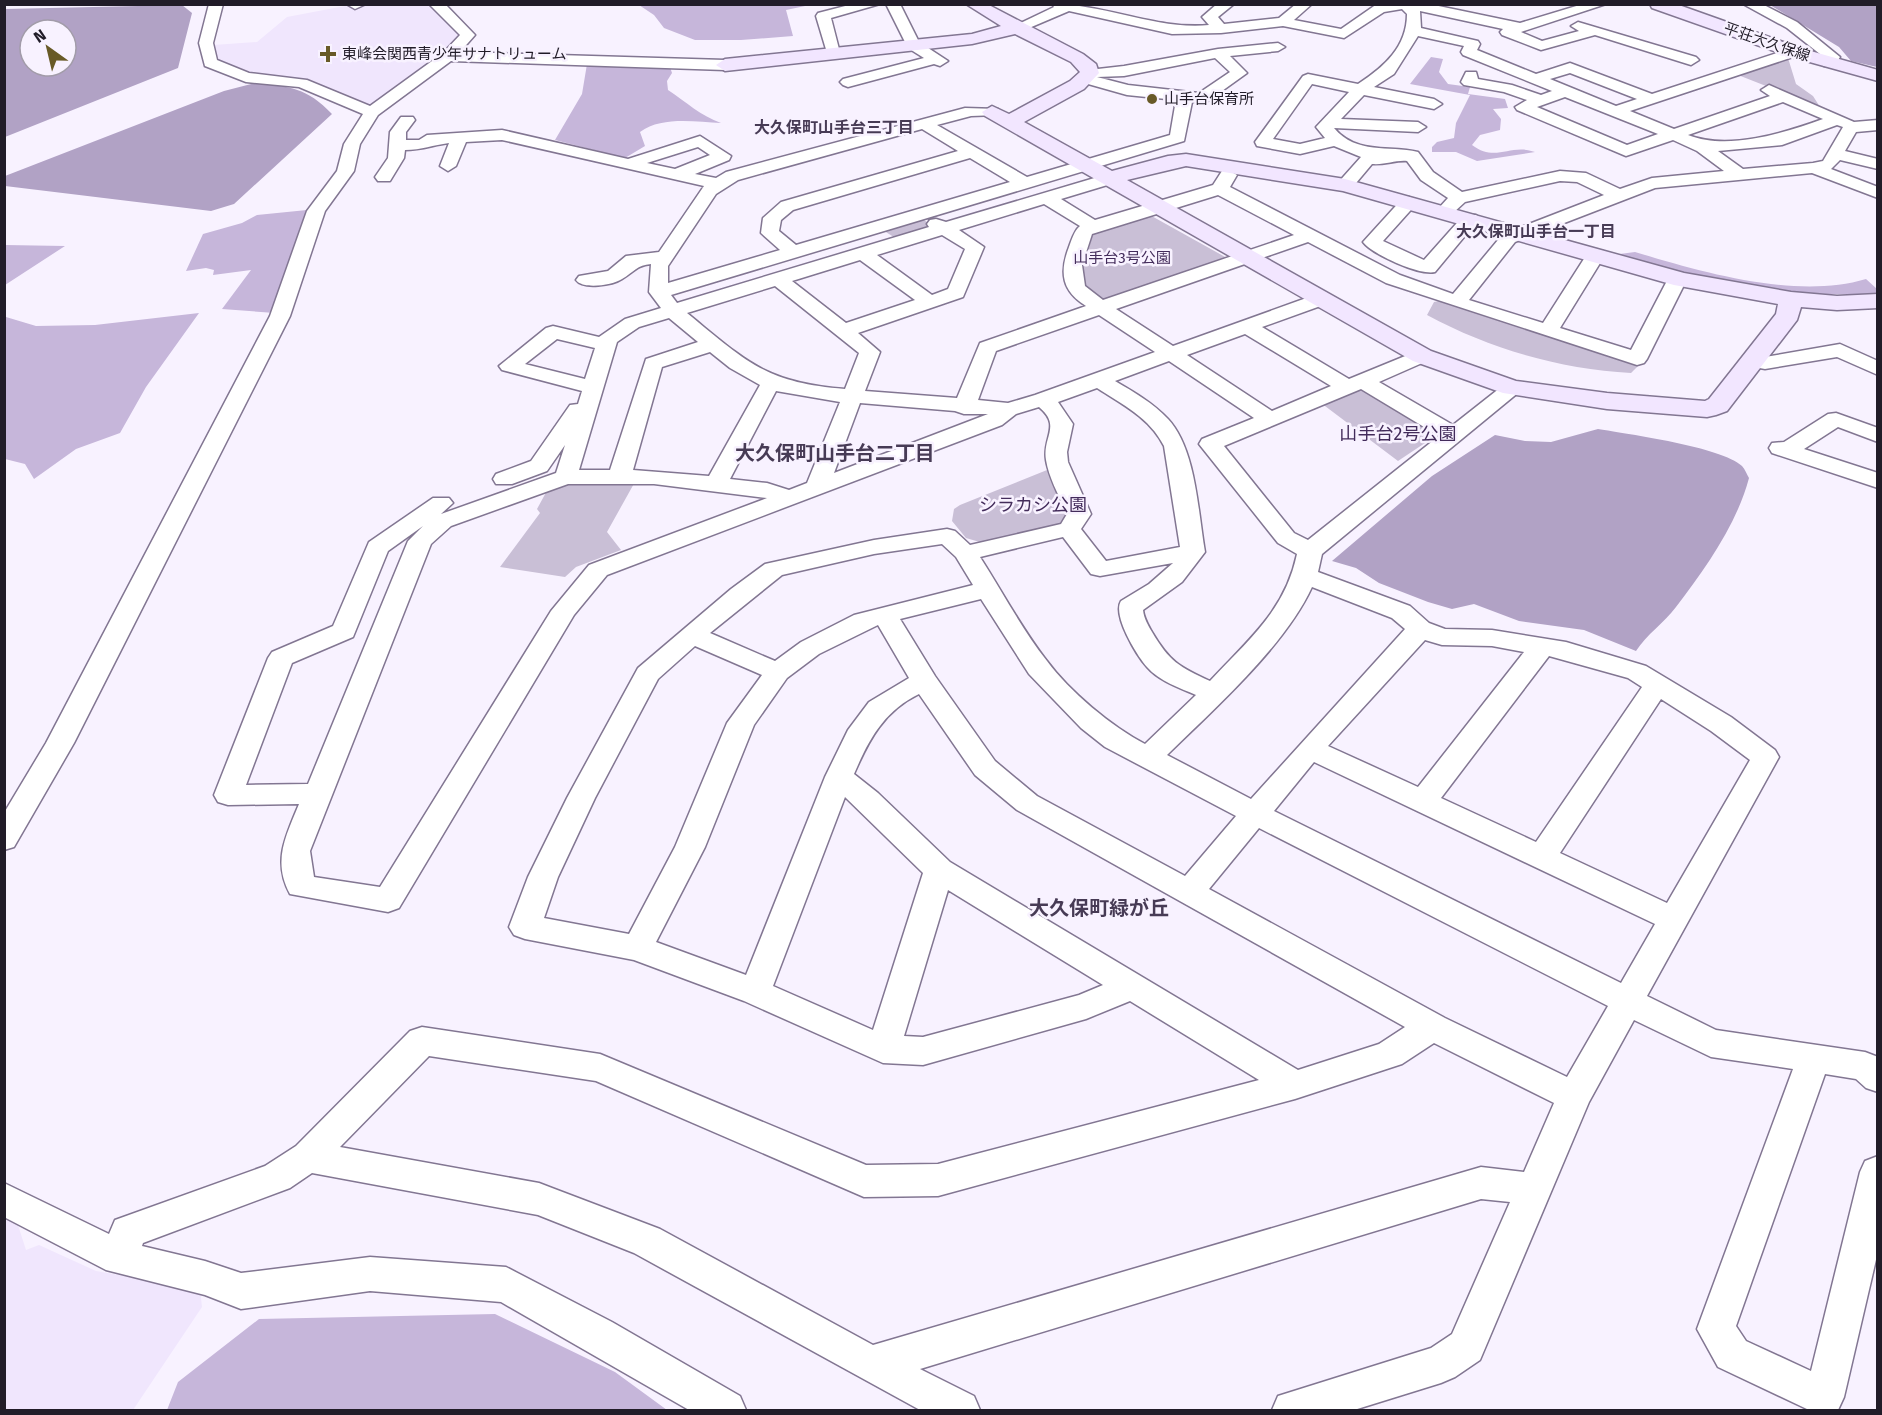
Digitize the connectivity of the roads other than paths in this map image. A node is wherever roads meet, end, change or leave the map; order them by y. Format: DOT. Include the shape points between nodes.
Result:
graph roads {
  1 [pos="216,4"];
  2 [pos="436,4"];
  3 [pos="873,4"];
  4 [pos="892,4"];
  5 [pos="974,4"];
  6 [pos="1227,4"];
  7 [pos="1305,4"];
  8 [pos="1406,4"];
  9 [pos="1599,4"];
  10 [pos="1658,4"];
  11 [pos="1750,4"];
  12 [pos="1067,6"];
  13 [pos="1140,9"];
  14 [pos="1551,19"];
  15 [pos="1123,20"];
  16 [pos="1283,22"];
  17 [pos="1017,28"];
  18 [pos="1521,28"];
  19 [pos="1221,29"];
  20 [pos="1413,31"];
  21 [pos="1594,31"];
  22 [pos="1638,42"];
  23 [pos="913,45"];
  24 [pos="1278,47"];
  25 [pos="1610,51"];
  26 [pos="1794,52"];
  27 [pos="833,53"];
  28 [pos="1218,53"];
  29 [pos="447,56"];
  30 [pos="936,59"];
  31 [pos="1829,63"];
  32 [pos="1166,64"];
  33 [pos="725,65"];
  34 [pos="1653,67"];
  35 [pos="951,68"];
  36 [pos="1726,74"];
  37 [pos="1471,75"];
  38 [pos="1088,76"];
  39 [pos="1878,76"];
  40 [pos="1535,79"];
  41 [pos="848,82"];
  42 [pos="1360,90"];
  43 [pos="1566,92"];
  44 [pos="1785,96"];
  45 [pos="1194,97"];
  46 [pos="1652,99"];
  47 [pos="1542,100"];
  48 [pos="1434,104"];
  49 [pos="1615,111"];
  50 [pos="372,112"];
  51 [pos="1000,117"];
  52 [pos="1837,119"];
  53 [pos="407,120"];
  54 [pos="924,123"];
  55 [pos="1328,123"];
  56 [pos="1878,125"];
  57 [pos="1854,126"];
  58 [pos="1418,127"];
  59 [pos="1674,135"];
  60 [pos="460,138"];
  61 [pos="1169,141"];
  62 [pos="1333,141"];
  63 [pos="397,145"];
  64 [pos="1702,147"];
  65 [pos="972,152"];
  66 [pos="1838,154"];
  67 [pos="1186,160"];
  68 [pos="1416,161"];
  69 [pos="630,164"];
  70 [pos="1878,164"];
  71 [pos="1084,165"];
  72 [pos="448,166"];
  73 [pos="760,168"];
  74 [pos="1814,168"];
  75 [pos="1232,169"];
  76 [pos="676,175"];
  77 [pos="1739,175"];
  78 [pos="384,177"];
  79 [pos="1108,179"];
  80 [pos="1024,183"];
  81 [pos="718,184"];
  82 [pos="1345,185"];
  83 [pos="1220,189"];
  84 [pos="1878,193"];
  85 [pos="1618,195"];
  86 [pos="1047,198"];
  87 [pos="806,200"];
  88 [pos="1409,202"];
  89 [pos="1452,205"];
  90 [pos="1157,207"];
  91 [pos="920,214"];
  92 [pos="1470,219"];
  93 [pos="1093,226"];
  94 [pos="944,228"];
  95 [pos="1518,233"];
  96 [pos="1308,236"];
  97 [pos="793,252"];
  98 [pos="862,253"];
  99 [pos="1596,255"];
  100 [pos="665,257"];
  101 [pos="1245,257"];
  102 [pos="778,279"];
  103 [pos="1677,279"];
  104 [pos="586,280"];
  105 [pos="1791,299"];
  106 [pos="1319,300"];
  107 [pos="666,301"];
  108 [pos="1878,301"];
  109 [pos="930,302"];
  110 [pos="1456,302"];
  111 [pos="1100,307"];
  112 [pos="1246,327"];
  113 [pos="843,331"];
  114 [pos="1548,331"];
  115 [pos="713,344"];
  116 [pos="606,345"];
  117 [pos="1170,354"];
  118 [pos="1422,356"];
  119 [pos="1750,361"];
  120 [pos="1878,369"];
  121 [pos="1100,380"];
  122 [pos="772,383"];
  123 [pos="1353,383"];
  124 [pos="1512,388"];
  125 [pos="851,397"];
  126 [pos="590,398"];
  127 [pos="1043,400"];
  128 [pos="964,408"];
  129 [pos="1008,410"];
  130 [pos="1268,418"];
  131 [pos="1454,435"];
  132 [pos="1878,436"];
  133 [pos="1874,475"];
  134 [pos="620,476"];
  135 [pos="566,477"];
  136 [pos="716,484"];
  137 [pos="817,486"];
  138 [pos="788,497"];
  139 [pos="1069,529"];
  140 [pos="1193,552"];
  141 [pos="965,553"];
  142 [pos="1307,563"];
  143 [pos="989,589"];
  144 [pos="885,615"];
  145 [pos="1420,629"];
  146 [pos="693,636"];
  147 [pos="1541,648"];
  148 [pos="778,672"];
  149 [pos="924,681"];
  150 [pos="1658,684"];
  151 [pos="1214,693"];
  152 [pos="1310,749"];
  153 [pos="1147,758"];
  154 [pos="839,777"];
  155 [pos="318,794"];
  156 [pos="1422,802"];
  157 [pos="1256,814"];
  158 [pos="4,839"];
  159 [pos="1541,858"];
  160 [pos="939,870"];
  161 [pos="1189,892"];
  162 [pos="1676,920"];
  163 [pos="637,948"];
  164 [pos="1131,987"];
  165 [pos="755,992"];
  166 [pos="1630,1001"];
  167 [pos="1433,1027"];
  168 [pos="883,1049"];
  169 [pos="1814,1059"];
  170 [pos="1878,1078"];
  171 [pos="1295,1085"];
  172 [pos="1574,1097"];
  173 [pos="308,1157"];
  174 [pos="1878,1172"];
  175 [pos="1533,1189"];
  176 [pos="4,1199"];
  177 [pos="119,1258"];
  178 [pos="871,1365"];
  179 [pos="726,1410"];
  180 [pos="960,1410"];
  181 [pos="1292,1410"];
  1 -- 50 [label="street" via="206,43 210,63 246,77 302,82"];
  2 -- 29 [label="street" via="468,35"];
  3 -- 27 [label="street" via="823,16"];
  4 -- 23 [label="street"];
  5 -- 17 [label="street"];
  6 -- 19 [label="street" via="1209,17"];
  7 -- 16 [label="street"];
  8 -- 18 [label="street"];
  9 -- 14 [label="street"];
  10 -- 26 [label="street, 平荘大久保線"];
  11 -- 31 [label="street" via="1792,25 1833,57"];
  12 -- 15 [label="street"];
  12 -- 17 [label="street"];
  13 -- 15 [label="street"];
  14 -- 18 [label="street"];
  14 -- 21 [label="street"];
  15 -- 19 [label="street" via="1172,30"];
  16 -- 19 [label="street"];
  16 -- 20 [label="street" via="1344,34 1380,8 1406,4 1414,13"];
  17 -- 23 [label="street" via="972,39"];
  17 -- 38 [label="street" via="1085,63"];
  18 -- 21 [label="street" via="1507,32 1541,46"];
  20 -- 40 [label="street" via="1473,44 1468,52"];
  20 -- 42 [label="street" via="1389,71"];
  21 -- 22 [label="street"];
  22 -- 25 [label="street"];
  22 -- 34 [label="street" via="1687,59"];
  23 -- 27 [label="street"];
  23 -- 30 [label="street"];
  24 -- 28 [label="street"];
  26 -- 31 [label="street, 平荘大久保線"];
  26 -- 36 [label="street"];
  27 -- 33 [label="street"];
  28 -- 32 [label="street"];
  28 -- 45 [label="street" via="1239,73"];
  29 -- 33 [label="street"];
  29 -- 50 [label="street"];
  30 -- 35 [label="street"];
  30 -- 41 [label="street"];
  31 -- 39 [label="street, 平荘大久保線"];
  32 -- 38 [label="street"];
  32 -- 45 [label="street"];
  36 -- 44 [label="street"];
  36 -- 46 [label="street"];
  37 -- 47 [label="street" via="1469,82 1507,88"];
  38 -- 45 [label="street" via="1127,90"];
  38 -- 51 [label="street"];
  40 -- 43 [label="street"];
  40 -- 46 [label="street" via="1570,68"];
  42 -- 48 [label="street"];
  42 -- 55 [label="street"];
  42 -- 62 [label="street" via="1308,79 1263,142 1300,149"];
  43 -- 47 [label="street"];
  43 -- 49 [label="street"];
  44 -- 52 [label="street"];
  44 -- 59 [label="street"];
  45 -- 61 [label="street" via="1178,138"];
  46 -- 49 [label="street"];
  47 -- 59 [label="street" via="1523,107 1626,151"];
  49 -- 59 [label="street"];
  50 -- 158 [label="street" via="352,144 345,171 316,211 280,316 65,732"];
  51 -- 54 [label="street" via="971,111"];
  51 -- 71 [label="street"];
  52 -- 57 [label="street"];
  52 -- 64 [label="street" via="1782,140"];
  53 -- 63 [label="street" via="398,132"];
  54 -- 65 [label="street"];
  54 -- 73 [label="street"];
  55 -- 58 [label="street"];
  55 -- 62 [label="street" via="1324,127"];
  56 -- 57 [label="street"];
  57 -- 66 [label="street"];
  59 -- 64 [label="street"];
  60 -- 63 [label="street"];
  60 -- 69 [label="street" via="502,135"];
  60 -- 72 [label="street"];
  61 -- 67 [label="street" via="1191,153"];
  61 -- 71 [label="street"];
  62 -- 68 [label="street" via="1351,150 1412,156"];
  63 -- 78 [label="street" via="396,158"];
  64 -- 77 [label="street"];
  65 -- 80 [label="street"];
  65 -- 87 [label="street"];
  66 -- 70 [label="street"];
  66 -- 74 [label="street" via="1829,164"];
  67 -- 75 [label="street"];
  67 -- 79 [label="street"];
  68 -- 82 [label="street" via="1368,159"];
  68 -- 89 [label="street"];
  69 -- 76 [label="street"];
  69 -- 76 [label="street" via="700,141 723,156"];
  71 -- 79 [label="street"];
  71 -- 80 [label="street"];
  73 -- 81 [label="street"];
  73 -- 87 [label="street"];
  74 -- 77 [label="street"];
  74 -- 84 [label="street"];
  75 -- 82 [label="street"];
  75 -- 83 [label="street"];
  76 -- 81 [label="street"];
  77 -- 85 [label="street" via="1653,183"];
  79 -- 86 [label="street"];
  79 -- 90 [label="street"];
  80 -- 91 [label="street"];
  81 -- 100 [label="street"];
  82 -- 88 [label="street"];
  83 -- 90 [label="street"];
  83 -- 96 [label="street"];
  85 -- 89 [label="street" via="1580,177 1560,176"];
  85 -- 95 [label="street"];
  86 -- 93 [label="street"];
  86 -- 94 [label="street"];
  87 -- 97 [label="street" via="787,206 772,218 770,233"];
  88 -- 89 [label="street"];
  88 -- 92 [label="street" via="1372,242 1428,268"];
  89 -- 92 [label="street"];
  90 -- 93 [label="street"];
  90 -- 101 [label="street"];
  91 -- 94 [label="street"];
  91 -- 97 [label="street"];
  92 -- 95 [label="street"];
  93 -- 111 [label="street" via="1083,231 1070,276 1072,286"];
  94 -- 98 [label="street"];
  94 -- 109 [label="street" via="975,247 956,293"];
  95 -- 99 [label="street"];
  95 -- 110 [label="street" via="1509,238"];
  96 -- 101 [label="street"];
  96 -- 110 [label="street" via="1393,279"];
  97 -- 107 [label="street"];
  98 -- 102 [label="street"];
  98 -- 109 [label="street"];
  99 -- 103 [label="street"];
  99 -- 114 [label="street"];
  100 -- 104 [label="street" via="633,260 614,276"];
  100 -- 107 [label="street" via="659,266"];
  101 -- 106 [label="street"];
  101 -- 111 [label="street"];
  102 -- 107 [label="street"];
  102 -- 113 [label="street"];
  103 -- 105 [label="street"];
  103 -- 114 [label="street" via="1637,359"];
  105 -- 108 [label="street"];
  105 -- 119 [label="street" via="1788,315"];
  106 -- 112 [label="street"];
  106 -- 118 [label="street"];
  107 -- 115 [label="street"];
  107 -- 116 [label="street" via="608,339"];
  109 -- 113 [label="street"];
  110 -- 114 [label="street"];
  111 -- 117 [label="street"];
  111 -- 128 [label="street" via="987,347"];
  112 -- 117 [label="street"];
  112 -- 123 [label="street"];
  113 -- 125 [label="street" via="870,352"];
  115 -- 122 [label="street" via="737,364"];
  115 -- 134 [label="street" via="653,363"];
  116 -- 126 [label="street"];
  116 -- 126 [label="street" via="553,332 509,366"];
  117 -- 121 [label="street"];
  117 -- 130 [label="street"];
  118 -- 123 [label="street"];
  118 -- 124 [label="street"];
  119 -- 120 [label="street" via="1765,363 1840,350"];
  119 -- 124 [label="street" via="1718,405 1707,409"];
  121 -- 127 [label="street"];
  121 -- 140 [label="street" via="1158,420 1169,433 1175,446"];
  122 -- 125 [label="street"];
  122 -- 136 [label="street"];
  123 -- 130 [label="street"];
  123 -- 131 [label="street"];
  124 -- 131 [label="street"];
  125 -- 128 [label="street"];
  125 -- 137 [label="street"];
  126 -- 135 [label="street"];
  126 -- 155 [label="street" via="577,410 539,466 441,503 377,547 344,631 281,658 228,795"];
  127 -- 129 [label="street"];
  127 -- 139 [label="street" via="1058,411 1062,426 1056,460 1078,514"];
  128 -- 129 [label="street"];
  129 -- 137 [label="street" via="994,420"];
  130 -- 142 [label="street" via="1210,444"];
  131 -- 142 [label="street"];
  132 -- 133 [label="street" via="1836,419 1783,449"];
  134 -- 135 [label="street"];
  134 -- 136 [label="street"];
  135 -- 155 [label="street" via="443,521 420,541"];
  136 -- 138 [label="street" via="767,490"];
  137 -- 138 [label="street"];
  138 -- 155 [label="street" via="598,570 564,611 388,900 301,886 295,851"];
  139 -- 140 [label="street" via="1100,569"];
  139 -- 141 [label="street"];
  140 -- 151 [label="street" via="1182,570 1160,590 1130,606 1131,618 1157,662 1180,678"];
  141 -- 143 [label="street"];
  141 -- 146 [label="street" via="947,536 774,569"];
  142 -- 145 [label="street" via="1401,612"];
  142 -- 151 [label="street" via="1288,612"];
  143 -- 144 [label="street"];
  143 -- 153 [label="street" via="1038,668 1090,721"];
  144 -- 148 [label="street" via="828,638"];
  144 -- 149 [label="street"];
  145 -- 147 [label="street" via="1442,637 1492,638"];
  145 -- 152 [label="street"];
  146 -- 148 [label="street"];
  146 -- 163 [label="street" via="648,674 581,798 543,877 525,927"];
  147 -- 150 [label="street" via="1566,650 1637,672"];
  147 -- 156 [label="street"];
  148 -- 163 [label="street" via="741,723 690,847"];
  149 -- 154 [label="street" via="901,691 868,716"];
  149 -- 161 [label="street" via="985,768 1027,803"];
  150 -- 159 [label="street"];
  150 -- 162 [label="street" via="1766,757"];
  151 -- 153 [label="street"];
  152 -- 156 [label="street"];
  152 -- 157 [label="street"];
  153 -- 157 [label="street"];
  154 -- 160 [label="street"];
  154 -- 165 [label="street"];
  156 -- 159 [label="street"];
  157 -- 161 [label="street"];
  157 -- 166 [label="street"];
  159 -- 162 [label="street"];
  160 -- 164 [label="street"];
  160 -- 168 [label="street"];
  161 -- 167 [label="street"];
  162 -- 166 [label="street"];
  163 -- 165 [label="street"];
  164 -- 168 [label="street" via="1086,1005 923,1051"];
  164 -- 171 [label="street"];
  165 -- 168 [label="street"];
  166 -- 169 [label="street" via="1712,1043"];
  166 -- 172 [label="street"];
  167 -- 171 [label="street" via="1390,1054"];
  167 -- 172 [label="street"];
  169 -- 170 [label="street" via="1865,1065"];
  169 -- 174 [label="street" via="1716,1329 1732,1354 1824,1397"];
  171 -- 173 [label="street" via="938,1180 864,1181 600,1068 422,1041"];
  172 -- 175 [label="street"];
  173 -- 177 [label="street" via="277,1177 128,1232"];
  173 -- 178 [label="street" via="539,1199 647,1241"];
  175 -- 178 [label="street" via="1481,1183"];
  175 -- 181 [label="street" via="1466,1347 1441,1364"];
  176 -- 177 [label="street"];
  177 -- 179 [label="street" via="242,1291 370,1274 506,1285"];
  178 -- 180 [label="street"];
}
